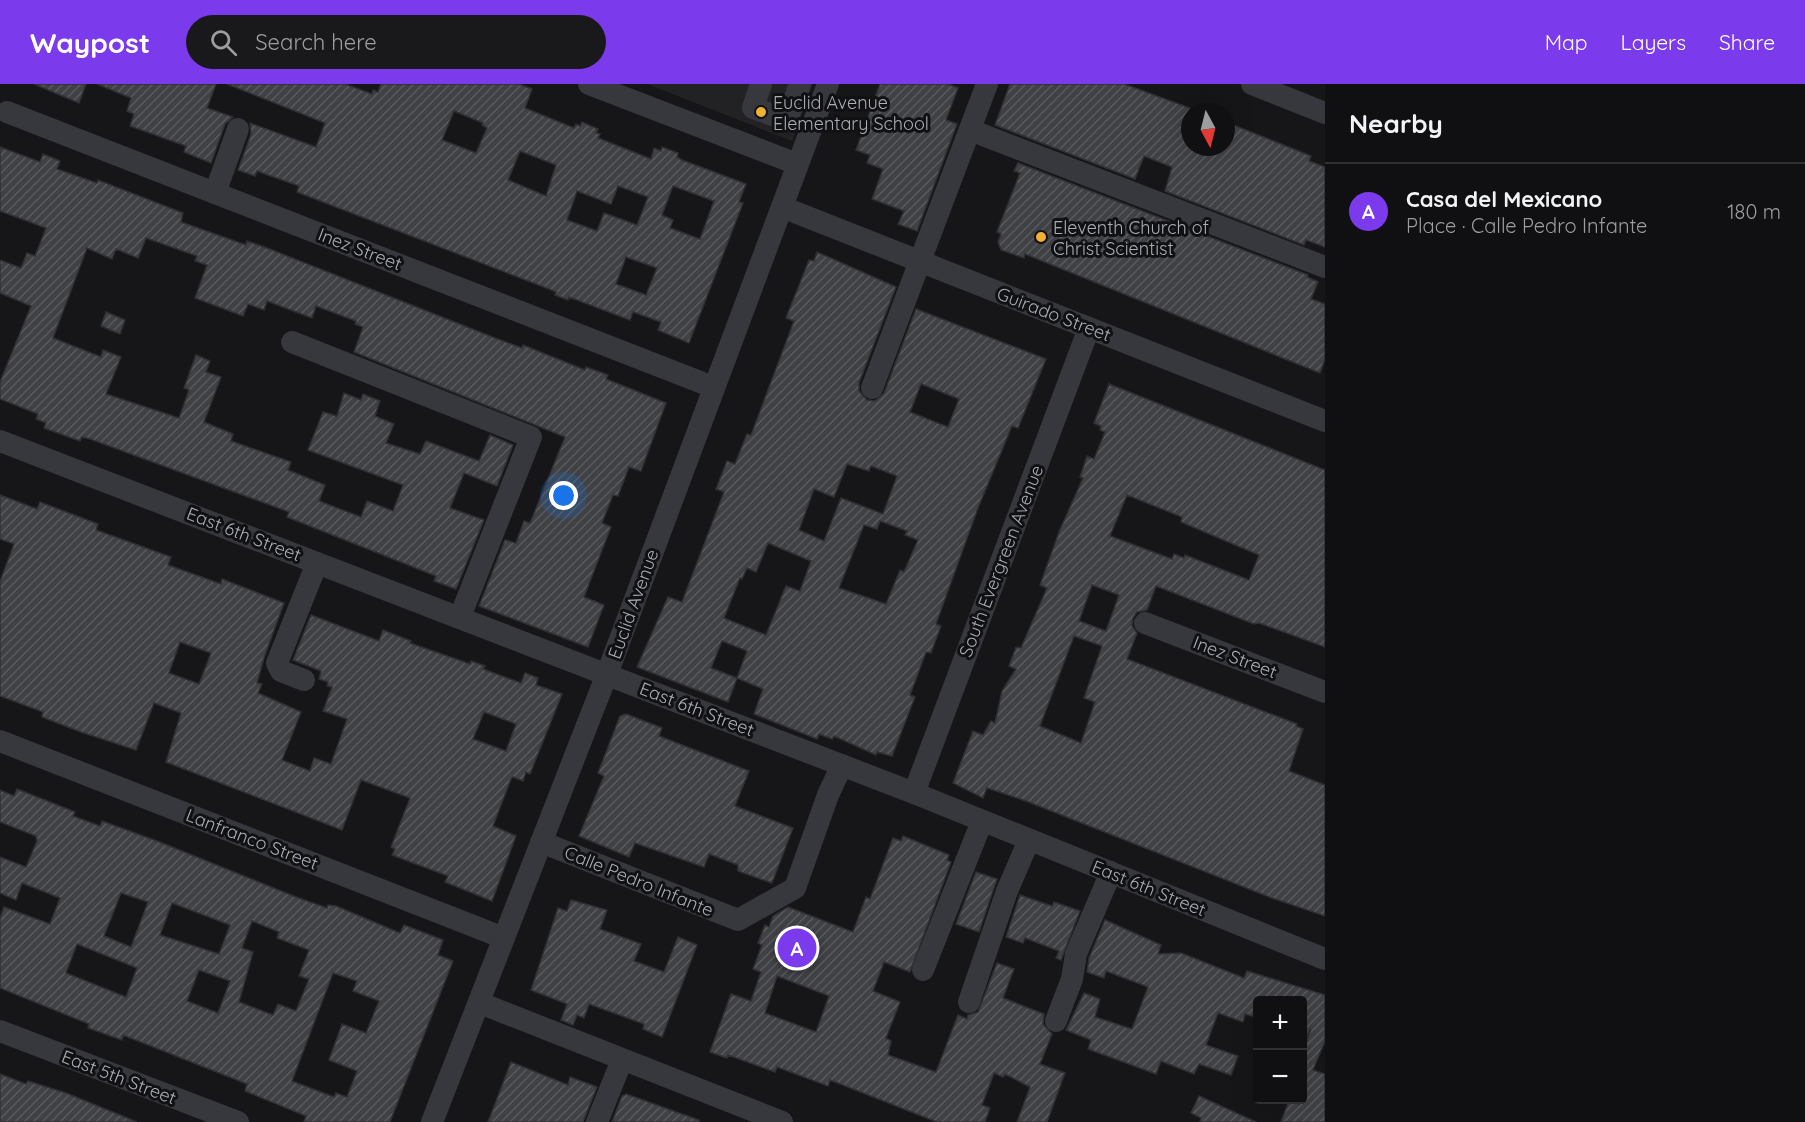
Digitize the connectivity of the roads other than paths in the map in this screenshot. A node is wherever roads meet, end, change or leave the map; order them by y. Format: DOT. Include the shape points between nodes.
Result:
graph roads {
  1 [pos="589,84"];
  2 [pos="761,84"];
  3 [pos="800,84"];
  4 [pos="828,84"];
  5 [pos="987,84"];
  6 [pos="1252,84"];
  7 [pos="756,110"];
  8 [pos="7,112"];
  9 [pos="1325,112"];
  10 [pos="238,129"];
  11 [pos="970,130"];
  12 [pos="742,143"];
  13 [pos="797,164"];
  14 [pos="215,193"];
  15 [pos="782,207"];
  16 [pos="920,262"];
  17 [pos="1325,267"];
  18 [pos="1089,328"];
  19 [pos="292,342"];
  20 [pos="713,387"];
  21 [pos="872,388"];
  22 [pos="1325,421"];
  23 [pos="0,441"];
  24 [pos="317,562"];
  25 [pos="460,617"];
  26 [pos="1145,623"];
  27 [pos="607,674"];
  28 [pos="304,680"];
  29 [pos="1325,692"];
  30 [pos="0,741"];
  31 [pos="842,765"];
  32 [pos="914,793"];
  33 [pos="982,821"];
  34 [pos="1029,840"];
  35 [pos="541,842"];
  36 [pos="1110,872"];
  37 [pos="504,938"];
  38 [pos="1325,959"];
  39 [pos="923,970"];
  40 [pos="969,1002"];
  41 [pos="480,1003"];
  42 [pos="1056,1021"];
  43 [pos="0,1031"];
  44 [pos="622,1060"];
  45 [pos="751,1117"];
  46 [pos="238,1122"];
  47 [pos="432,1122"];
  48 [pos="597,1122"];
  49 [pos="782,1122"];
  1 -- 12 [label="street"];
  2 -- 7 [label="street" via="754,101"];
  3 -- 7 [label="street" via="786,116"];
  4 -- 13 [label="street, Euclid Avenue"];
  5 -- 11 [label="street"];
  6 -- 9 [label="street"];
  7 -- 12 [label="street"];
  8 -- 14 [label="street, Inez Street"];
  10 -- 14 [label="street"];
  11 -- 16 [label="street"];
  11 -- 17 [label="street"];
  12 -- 13 [label="street"];
  13 -- 15 [label="street, Euclid Avenue"];
  14 -- 20 [label="street, Inez Street"];
  15 -- 16 [label="street, Guirado Street"];
  15 -- 20 [label="street, Euclid Avenue"];
  16 -- 18 [label="street, Guirado Street"];
  16 -- 21 [label="street"];
  18 -- 22 [label="street, Guirado Street"];
  18 -- 32 [label="street, South Evergreen Avenue"];
  19 -- 25 [label="street" via="531,437"];
  20 -- 27 [label="street, Euclid Avenue"];
  23 -- 24 [label="street, East 6th Street"];
  24 -- 25 [label="street, East 6th Street"];
  24 -- 28 [label="street" via="277,663 281,671"];
  25 -- 27 [label="street, East 6th Street"];
  26 -- 29 [label="street, Inez Street"];
  27 -- 31 [label="street, East 6th Street"];
  27 -- 35 [label="street, Euclid Avenue"];
  30 -- 37 [label="street, Lanfranco Street"];
  31 -- 32 [label="street, East 6th Street"];
  31 -- 35 [label="street, Calle Pedro Infante" via="795,888 738,920"];
  32 -- 33 [label="street, East 6th Street"];
  33 -- 34 [label="street, East 6th Street"];
  33 -- 39 [label="street"];
  34 -- 36 [label="street, East 6th Street"];
  34 -- 40 [label="street"];
  35 -- 37 [label="street, Euclid Avenue"];
  36 -- 38 [label="street, East 6th Street"];
  36 -- 42 [label="street" via="1080,944"];
  37 -- 41 [label="street, Euclid Avenue"];
  41 -- 44 [label="street"];
  41 -- 47 [label="street, Euclid Avenue"];
  43 -- 46 [label="street, East 5th Street"];
  44 -- 45 [label="street"];
  44 -- 48 [label="street"];
  45 -- 49 [label="street"];
}
